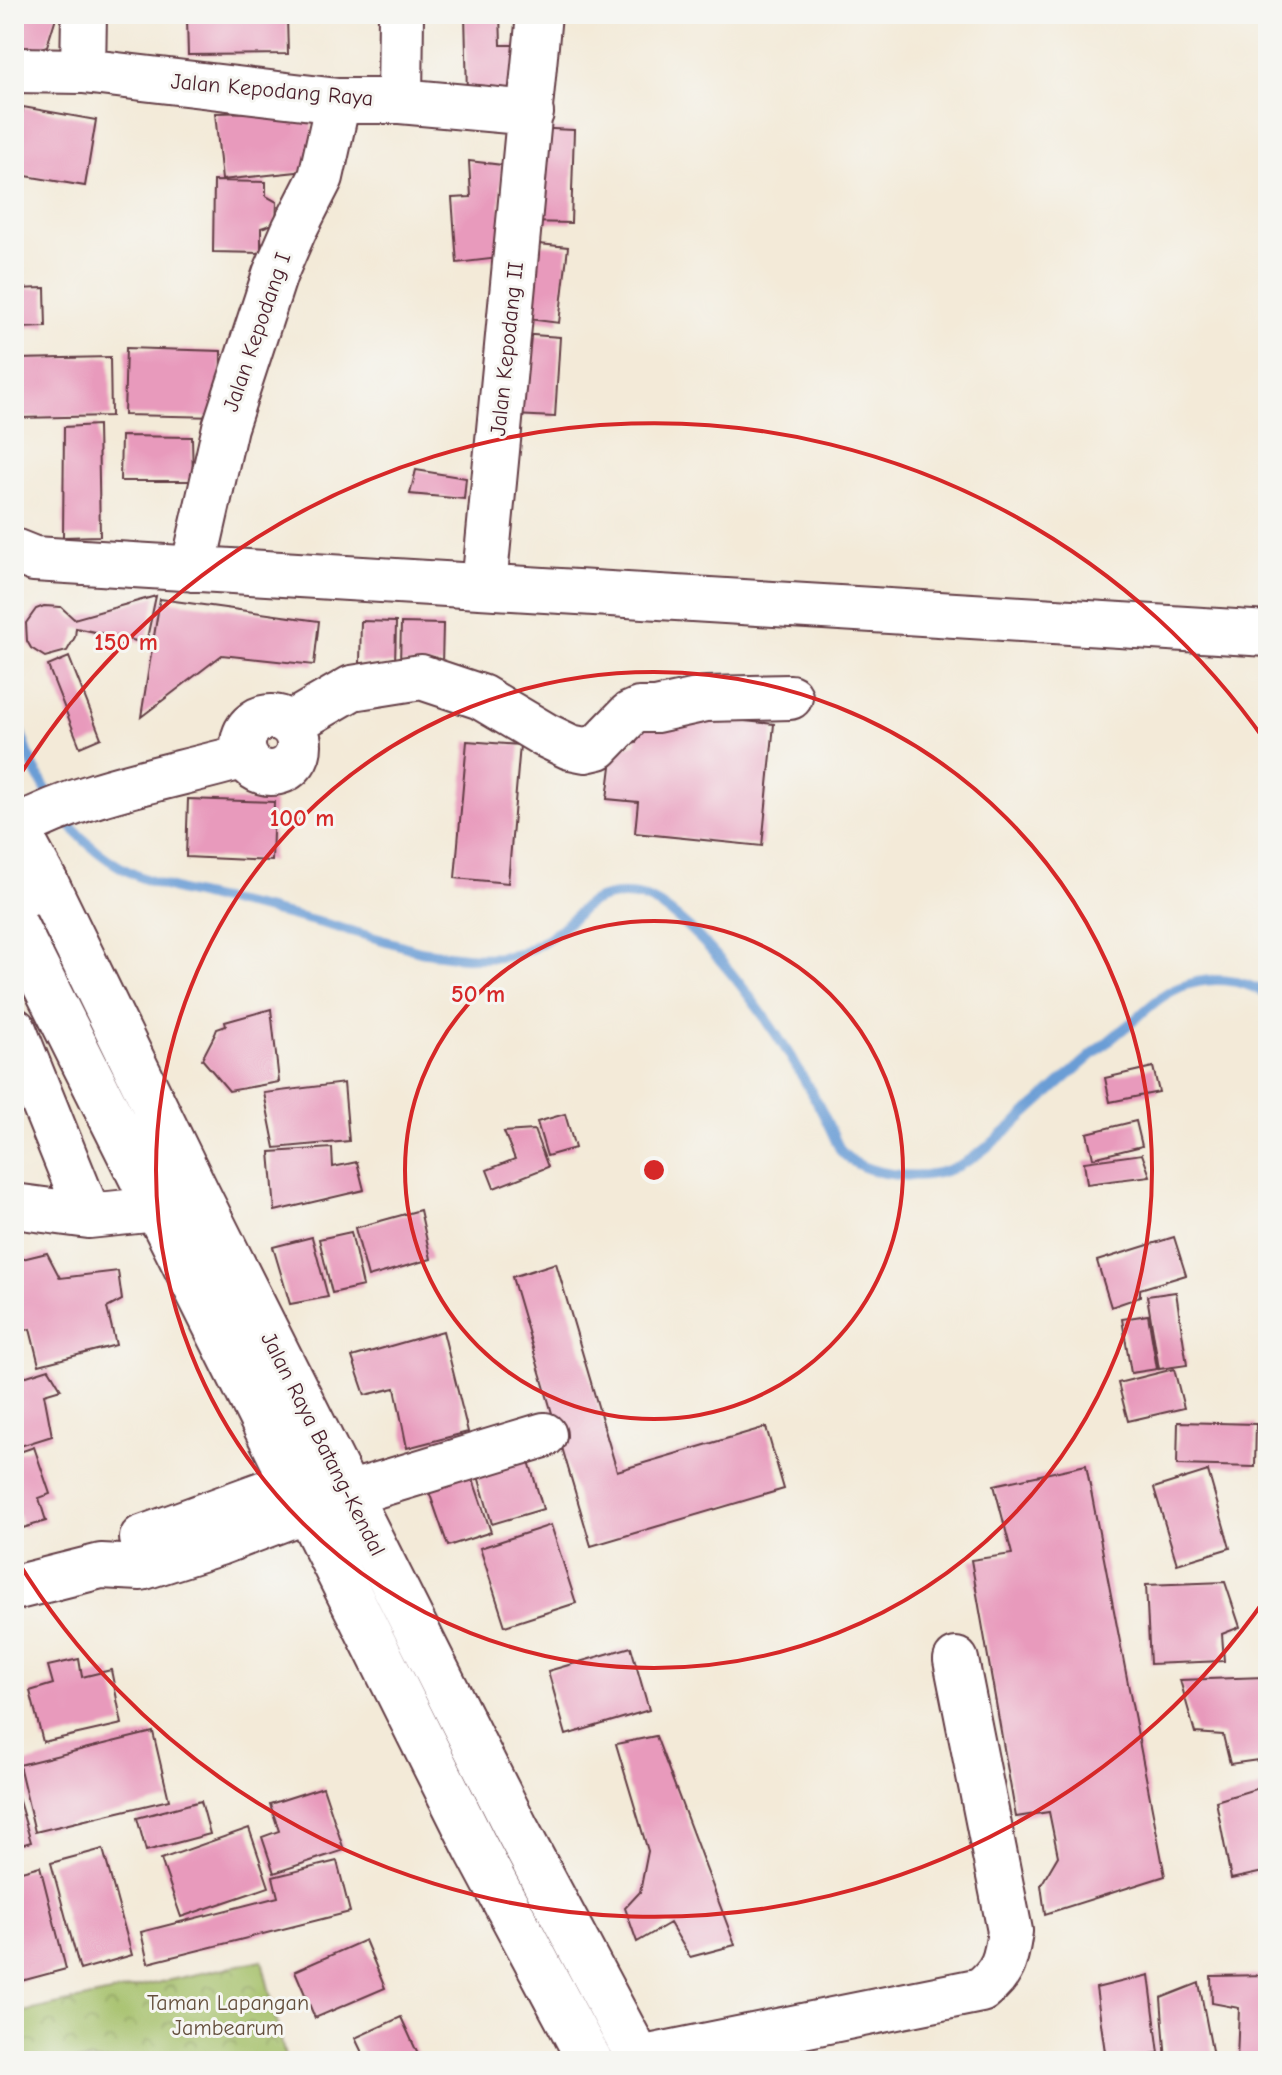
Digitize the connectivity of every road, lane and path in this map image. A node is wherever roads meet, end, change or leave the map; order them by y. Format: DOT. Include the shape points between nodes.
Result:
graph roads {
  1 [pos="84,14"];
  2 [pos="401,14"];
  3 [pos="539,14"];
  4 [pos="14,70"];
  5 [pos="83,71"];
  6 [pos="338,101"];
  7 [pos="400,101"];
  8 [pos="531,113"];
  9 [pos="14,551"];
  10 [pos="193,569"];
  11 [pos="484,586"];
  12 [pos="1268,634"];
  13 [pos="790,697"];
  14 [pos="24,822"];
  15 [pos="30,891"];
  16 [pos="14,923"];
  17 [pos="14,1030"];
  18 [pos="196,1191"];
  19 [pos="14,1206"];
  20 [pos="157,1209"];
  21 [pos="89,1216"];
  22 [pos="544,1435"];
  23 [pos="322,1488"];
  24 [pos="14,1588"];
  25 [pos="956,1660"];
  26 [pos="639,2060"];
  27 [pos="590,2061"];
  1 -- 5 [label="main road"];
  2 -- 7 [label="main road"];
  3 -- 8 [label="main road, Jalan Kepodang II"];
  4 -- 5 [label="main road, Jalan Kepodang Raya"];
  5 -- 6 [label="main road, Jalan Kepodang Raya"];
  6 -- 7 [label="main road, Jalan Kepodang Raya"];
  6 -- 10 [label="main road, Jalan Kepodang I" via="321,177 275,274 225,427"];
  7 -- 8 [label="main road, Jalan Kepodang Raya"];
  8 -- 11 [label="main road, Jalan Kepodang II"];
  9 -- 10 [label="main road" via="34,559"];
  10 -- 11 [label="main road"];
  11 -- 12 [label="main road"];
  13 -- 14 [label="main road" via="706,699 639,710 598,747 585,750 545,735 481,697 421,677 352,688 290,724 300,744 292,765 271,773 251,765 245,756 113,789"];
  14 -- 15 [label="main road, Jalan Raya Batang-Kendal"];
  15 -- 18 [label="main road, Jalan Raya Batang-Kendal"];
  16 -- 20 [label="main road, Jalan Raya Batang-Kendal"];
  17 -- 21 [label="main road"];
  18 -- 20 [label="main road"];
  18 -- 23 [label="main road, Jalan Raya Batang-Kendal"];
  19 -- 21 [label="main road"];
  20 -- 21 [label="main road"];
  20 -- 23 [label="main road, Jalan Raya Batang-Kendal"];
  22 -- 23 [label="main road"];
  23 -- 24 [label="main road" via="141,1568 101,1566"];
  23 -- 26 [label="main road, Jalan Raya Batang-Kendal" via="515,1826"];
  23 -- 27 [label="main road, Jalan Raya Batang-Kendal" via="475,1846"];
  25 -- 26 [label="main road" via="1010,1931 1007,1958 996,1978 981,1990"];
}
